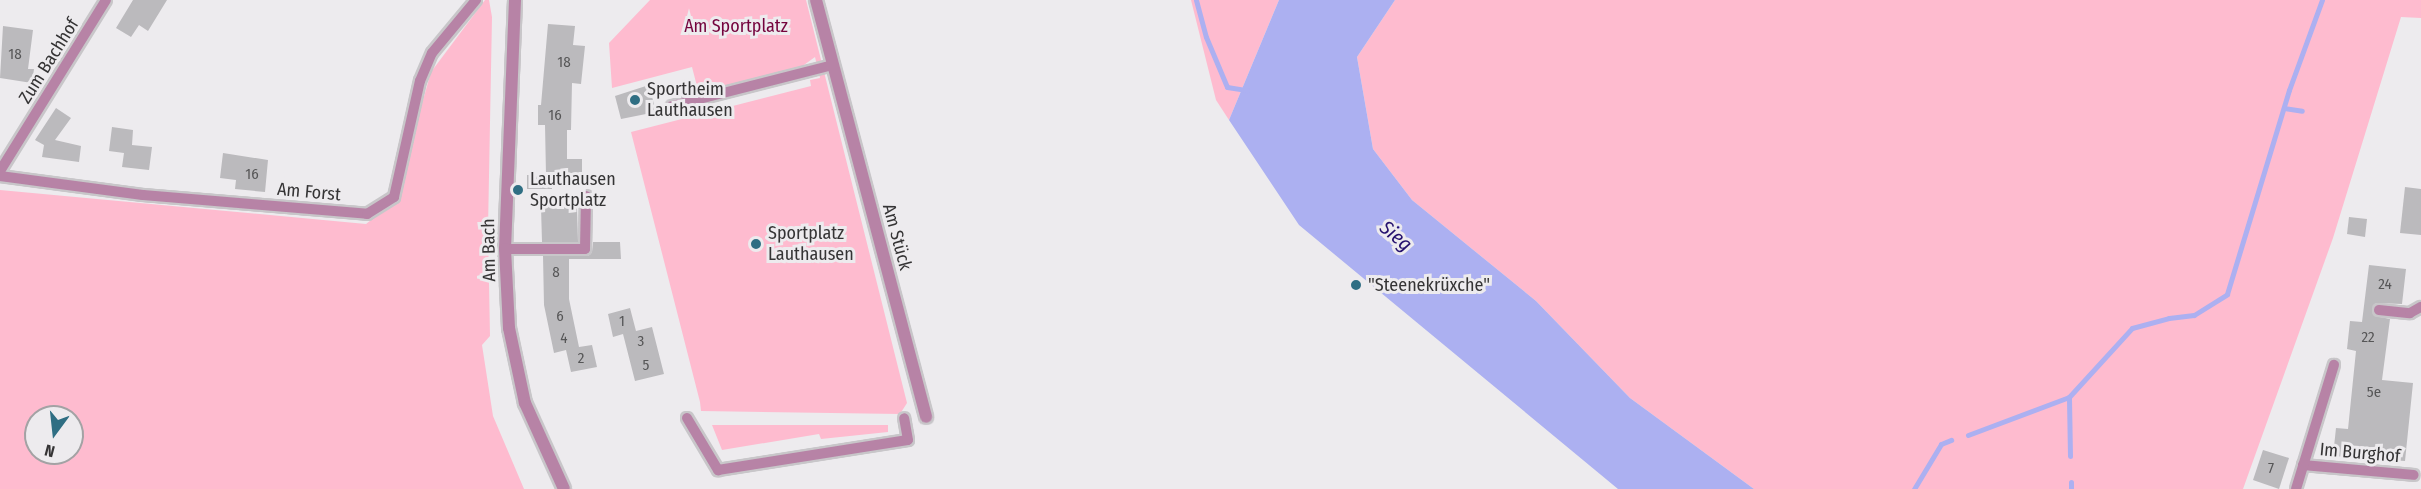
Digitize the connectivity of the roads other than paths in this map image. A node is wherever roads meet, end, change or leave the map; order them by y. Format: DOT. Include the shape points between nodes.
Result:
graph roads {
  1 [pos="106,0"];
  2 [pos="476,0"];
  3 [pos="515,0"];
  4 [pos="816,0"];
  5 [pos="833,65"];
  6 [pos="672,106"];
  7 [pos="0,171"];
  8 [pos="0,176"];
  9 [pos="586,196"];
  10 [pos="505,249"];
  11 [pos="2421,307"];
  12 [pos="2379,310"];
  13 [pos="2334,365"];
  14 [pos="926,417"];
  15 [pos="687,418"];
  16 [pos="904,418"];
  17 [pos="2303,465"];
  18 [pos="2414,475"];
  19 [pos="564,489"];
  20 [pos="2296,489"];
  1 -- 7 [label="lane, Zum Bachhof"];
  2 -- 8 [label="lane, Am Forst" via="432,53 420,81 394,196 367,214 143,195"];
  3 -- 10 [label="street, Am Bach"];
  4 -- 5 [label="street, Am Stück"];
  5 -- 6 [label="lane"];
  5 -- 14 [label="street, Am Stück"];
  9 -- 10 [label="lane" via="585,249"];
  10 -- 19 [label="street, Am Bach" via="509,328 525,404"];
  11 -- 12 [label="lane" via="2410,313"];
  13 -- 17 [label="lane, Im Burghof"];
  15 -- 16 [label="lane" via="718,470 908,440"];
  17 -- 18 [label="lane, Im Burghof"];
  17 -- 20 [label="lane, Im Burghof"];
}
